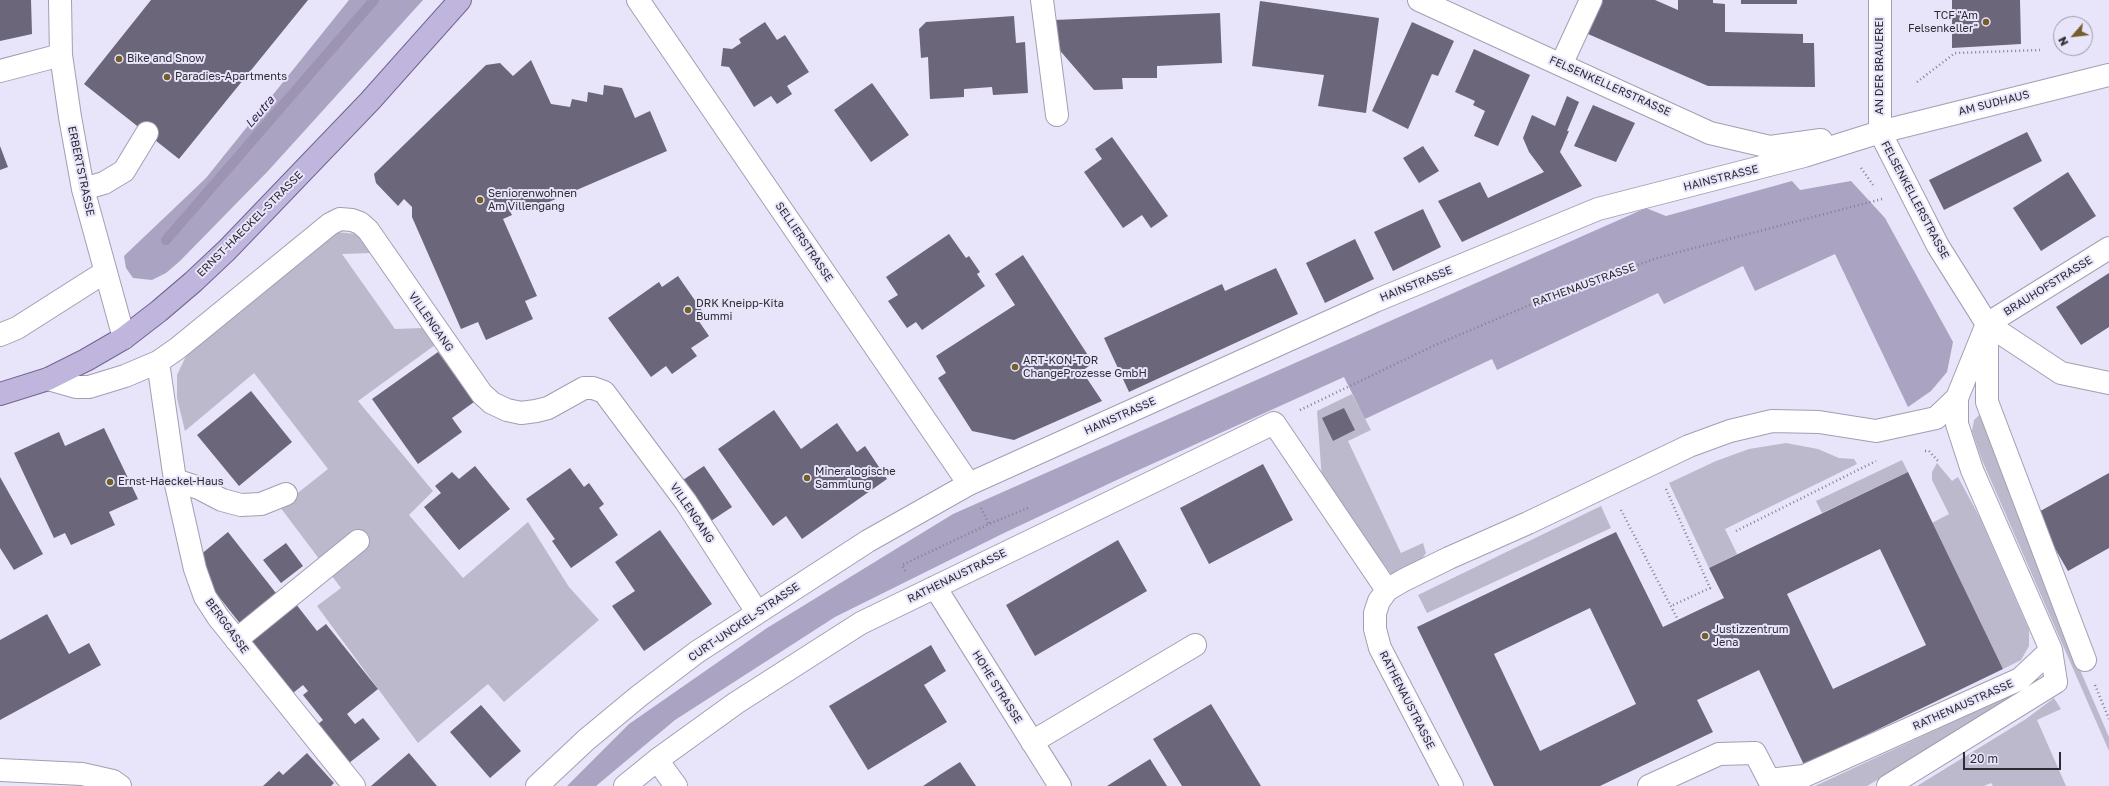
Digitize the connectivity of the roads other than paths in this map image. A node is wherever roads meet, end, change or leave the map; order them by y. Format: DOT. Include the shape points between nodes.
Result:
graph roads {
  1 [pos="60,0"];
  2 [pos="460,0"];
  3 [pos="638,0"];
  4 [pos="1042,0"];
  5 [pos="1420,0"];
  6 [pos="1591,0"];
  7 [pos="1880,0"];
  8 [pos="61,54"];
  9 [pos="1562,65"];
  10 [pos="0,71"];
  11 [pos="2109,75"];
  12 [pos="1057,115"];
  13 [pos="1880,132"];
  14 [pos="147,133"];
  15 [pos="83,189"];
  16 [pos="2109,248"];
  17 [pos="105,272"];
  18 [pos="1987,324"];
  19 [pos="0,335"];
  20 [pos="124,338"];
  21 [pos="158,362"];
  22 [pos="48,379"];
  23 [pos="2109,383"];
  24 [pos="0,394"];
  25 [pos="1957,398"];
  26 [pos="175,480"];
  27 [pos="969,484"];
  28 [pos="286,494"];
  29 [pos="358,541"];
  30 [pos="935,587"];
  31 [pos="1388,590"];
  32 [pos="757,612"];
  33 [pos="236,640"];
  34 [pos="1195,645"];
  35 [pos="2051,650"];
  36 [pos="2085,660"];
  37 [pos="1032,742"];
  38 [pos="657,760"];
  39 [pos="0,770"];
  40 [pos="120,786"];
  41 [pos="354,786"];
  42 [pos="538,786"];
  43 [pos="625,786"];
  44 [pos="676,786"];
  45 [pos="1060,786"];
  46 [pos="1452,786"];
  47 [pos="1649,786"];
  48 [pos="1888,786"];
  1 -- 8 [label="street, ERBERTSTRASSE"];
  2 -- 20 [label="main road, ERNST-HAECKEL-STRASSE" via="370,101 227,250 159,312"];
  3 -- 27 [label="street, SELLIERSTRASSE"];
  4 -- 12 [label="street"];
  5 -- 9 [label="street, FELSENKELLERSTRASSE"];
  6 -- 9 [label="street"];
  7 -- 13 [label="street, AN DER BRAUEREI"];
  8 -- 10 [label="street"];
  8 -- 15 [label="street, ERBERTSTRASSE"];
  9 -- 13 [label="street, FELSENKELLERSTRASSE" via="1710,133 1770,146"];
  11 -- 13 [label="street, AM SUDHAUS"];
  13 -- 18 [label="street, FELSENKELLERSTRASSE" via="1938,246"];
  13 -- 27 [label="street, HAINSTRASSE" via="1804,156 1598,209 1375,301"];
  14 -- 15 [label="street" via="124,171 104,183"];
  15 -- 17 [label="street, ERBERTSTRASSE"];
  16 -- 18 [label="street, BRAUHOFSTRASSE"];
  17 -- 19 [label="street" via="17,328"];
  17 -- 20 [label="street, ERBERTSTRASSE"];
  18 -- 23 [label="street, FELSENKELLERSTRASSE" via="2061,373"];
  18 -- 25 [label="street, RATHENAUSTRASSE"];
  18 -- 36 [label="street" via="1987,402"];
  20 -- 22 [label="main road, ERNST-HAECKEL-STRASSE"];
  21 -- 22 [label="street, VILLENGANG" via="89,387 76,387"];
  21 -- 26 [label="street, BERGGASSE"];
  21 -- 32 [label="street, VILLENGANG" via="330,224 340,220 360,223 368,230 482,394 492,402 507,410 521,413 548,408 584,388 604,392 686,502"];
  22 -- 24 [label="main road, ERNST-HAECKEL-STRASSE"];
  25 -- 31 [label="street, RATHENAUSTRASSE" via="1936,418 1876,431 1819,422 1772,421 1730,431 1689,446 1449,558"];
  25 -- 35 [label="street, RATHENAUSTRASSE" via="1957,424 1970,464"];
  26 -- 28 [label="street" via="240,505 261,504"];
  26 -- 33 [label="street, BERGGASSE" via="195,569 218,618"];
  27 -- 32 [label="street, CURT-UNCKEL-STRASSE" via="868,541"];
  29 -- 33 [label="street"];
  30 -- 31 [label="street, RATHENAUSTRASSE" via="1274,422"];
  30 -- 37 [label="street, HOHE STRASSE"];
  30 -- 38 [label="street, RATHENAUSTRASSE" via="861,623 736,703"];
  31 -- 46 [label="street, RATHENAUSTRASSE" via="1379,601 1375,613 1375,629 1380,648"];
  32 -- 42 [label="street, CURT-UNCKEL-STRASSE" via="697,652 639,696 586,740"];
  33 -- 41 [label="street, BERGGASSE"];
  34 -- 37 [label="street"];
  35 -- 47 [label="street, RATHENAUSTRASSE" via="2020,679 1804,776 1769,780 1755,753 1719,754"];
  35 -- 48 [label="street" via="2056,682"];
  37 -- 45 [label="street, HOHE STRASSE"];
  38 -- 43 [label="street, RATHENAUSTRASSE"];
  38 -- 44 [label="street"];
  39 -- 40 [label="street" via="82,774 113,781"];
}
